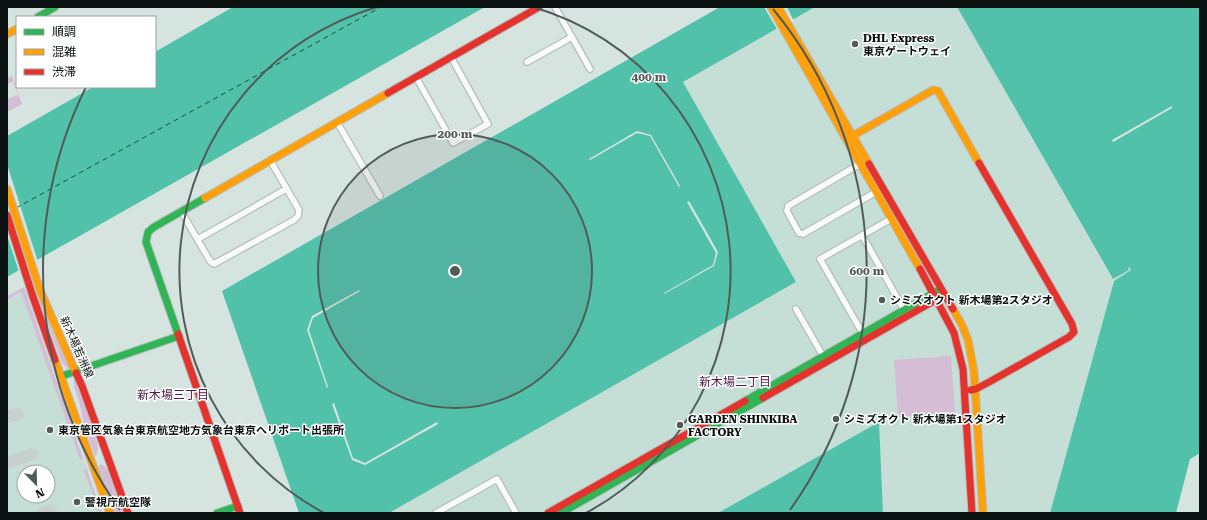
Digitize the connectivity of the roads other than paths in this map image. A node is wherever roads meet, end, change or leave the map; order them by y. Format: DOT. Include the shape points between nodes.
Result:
graph roads {
  1 [pos="55,7"];
  2 [pos="539,7"];
  3 [pos="555,7"];
  4 [pos="771,7"];
  5 [pos="778,7"];
  6 [pos="40,16"];
  7 [pos="16,30"];
  8 [pos="7,34"];
  9 [pos="791,35"];
  10 [pos="572,37"];
  11 [pos="451,57"];
  12 [pos="527,62"];
  13 [pos="590,69"];
  14 [pos="416,77"];
  15 [pos="337,122"];
  16 [pos="853,135"];
  17 [pos="846,140"];
  18 [pos="270,160"];
  19 [pos="860,164"];
  20 [pos="7,189"];
  21 [pos="286,189"];
  22 [pos="876,192"];
  23 [pos="380,196"];
  24 [pos="182,211"];
  25 [pos="7,215"];
  26 [pos="891,219"];
  27 [pos="862,235"];
  28 [pos="198,239"];
  29 [pos="943,292"];
  30 [pos="934,297"];
  31 [pos="796,309"];
  32 [pos="904,310"];
  33 [pos="863,334"];
  34 [pos="179,336"];
  35 [pos="823,356"];
  36 [pos="76,372"];
  37 [pos="62,376"];
  38 [pos="976,389"];
  39 [pos="965,391"];
  40 [pos="767,392"];
  41 [pos="612,480"];
  42 [pos="239,510"];
  43 [pos="110,513"];
  44 [pos="128,513"];
  45 [pos="217,513"];
  46 [pos="436,513"];
  47 [pos="516,513"];
  48 [pos="548,513"];
  49 [pos="561,513"];
  50 [pos="972,513"];
  51 [pos="983,513"];
  1 -- 6 [label="street"];
  2 -- 11 [label="street"];
  3 -- 10 [label="street"];
  4 -- 9 [label="street"];
  5 -- 9 [label="street"];
  7 -- 8 [label="street"];
  9 -- 16 [label="street"];
  9 -- 17 [label="street"];
  10 -- 12 [label="street"];
  10 -- 13 [label="street"];
  11 -- 14 [label="street"];
  11 -- 14 [label="street" via="488,124 453,143"];
  14 -- 15 [label="street"];
  15 -- 18 [label="street"];
  15 -- 23 [label="street"];
  16 -- 17 [label="street"];
  16 -- 29 [label="street"];
  16 -- 38 [label="street" via="933,90 938,91 1072,324 1074,332 1068,337"];
  17 -- 19 [label="street"];
  18 -- 21 [label="street"];
  18 -- 24 [label="street"];
  19 -- 22 [label="street"];
  19 -- 22 [label="street" via="788,206 786,211 798,232 803,234"];
  20 -- 36 [label="street, 新木場若洲線" via="40,290"];
  21 -- 28 [label="street"];
  21 -- 28 [label="street" via="298,210 297,218 218,263 210,261"];
  22 -- 26 [label="street"];
  24 -- 28 [label="street"];
  24 -- 34 [label="street" via="150,229 146,237"];
  25 -- 37 [label="street, 新木場若洲線"];
  26 -- 27 [label="street"];
  26 -- 30 [label="street"];
  27 -- 32 [label="street"];
  27 -- 33 [label="street" via="820,259"];
  29 -- 30 [label="street"];
  29 -- 38 [label="street" via="968,340"];
  30 -- 32 [label="street"];
  30 -- 39 [label="street" via="954,333 962,360"];
  30 -- 40 [label="street"];
  31 -- 35 [label="street"];
  32 -- 33 [label="street"];
  33 -- 35 [label="street"];
  34 -- 36 [label="street"];
  34 -- 42 [label="street"];
  35 -- 40 [label="street"];
  36 -- 37 [label="street"];
  36 -- 44 [label="street, 新木場若洲線" via="94,415"];
  37 -- 43 [label="street, 新木場若洲線"];
  38 -- 39 [label="street"];
  38 -- 51 [label="street"];
  39 -- 50 [label="street"];
  40 -- 41 [label="street"];
  41 -- 48 [label="street"];
  41 -- 49 [label="street"];
  42 -- 45 [label="street"];
  46 -- 47 [label="street" via="497,479"];
}
